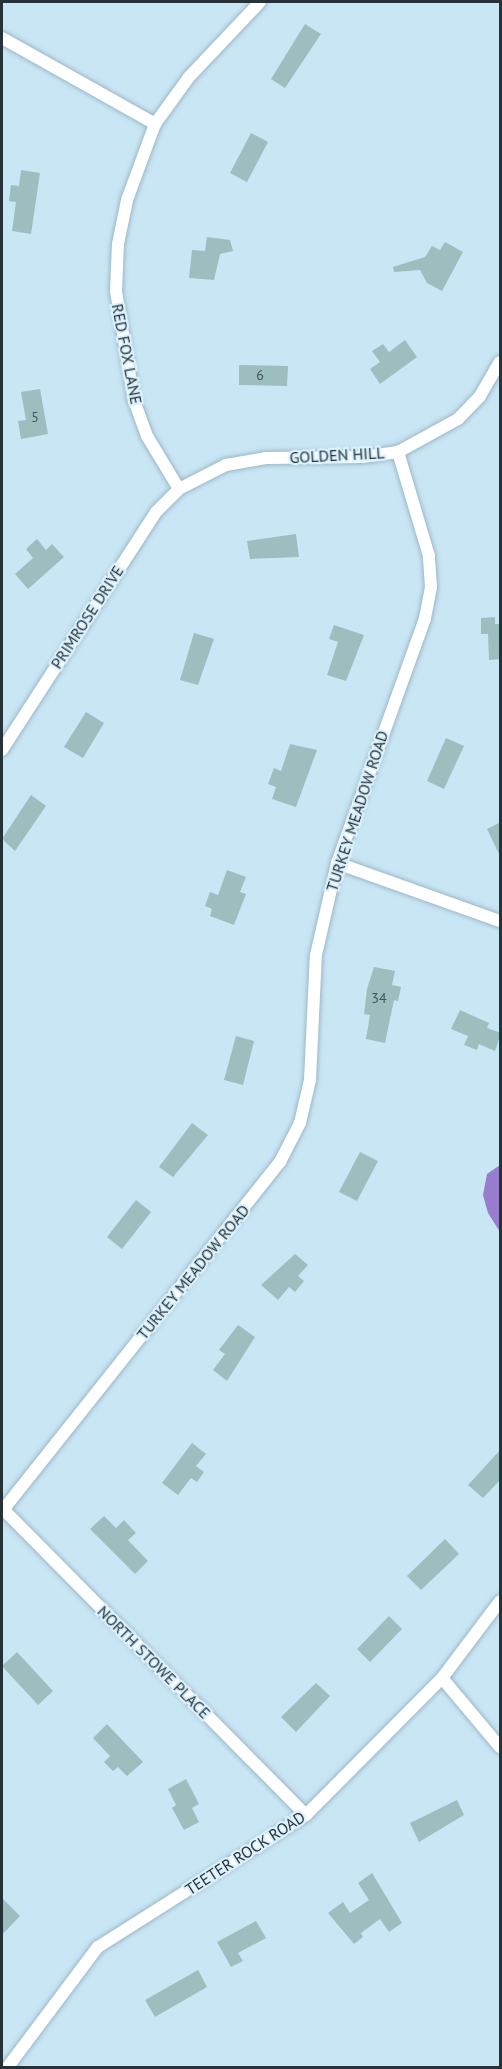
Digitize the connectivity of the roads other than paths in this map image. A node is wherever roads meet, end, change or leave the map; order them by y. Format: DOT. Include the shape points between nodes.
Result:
graph roads {
  1 [pos="260,2"];
  2 [pos="2,38"];
  3 [pos="155,124"];
  4 [pos="501,363"];
  5 [pos="398,452"];
  6 [pos="179,489"];
  7 [pos="2,750"];
  8 [pos="337,863"];
  9 [pos="501,921"];
  10 [pos="2,1509"];
  11 [pos="501,1601"];
  12 [pos="442,1678"];
  13 [pos="501,1747"];
  14 [pos="306,1815"];
  15 [pos="7,2067"];
  1 -- 3 [label="street, RED FOX LANE" via="189,77"];
  2 -- 3 [label="street"];
  3 -- 6 [label="street, RED FOX LANE" via="127,200 118,244 116,291 134,401 147,436"];
  4 -- 5 [label="street, GOLDEN HILL" via="480,396 458,419"];
  5 -- 6 [label="street, GOLDEN HILL" via="362,457 265,458 226,465"];
  5 -- 8 [label="street, TURKEY MEADOW ROAD" via="429,556 431,587 425,618"];
  6 -- 7 [label="street, PRIMROSE DRIVE" via="156,512"];
  8 -- 9 [label="street"];
  8 -- 10 [label="street, TURKEY MEADOW ROAD" via="316,954 310,1080 300,1123 280,1162"];
  10 -- 14 [label="street, NORTH STOWE PLACE"];
  11 -- 12 [label="street, TEETER ROCK ROAD"];
  12 -- 13 [label="street"];
  12 -- 14 [label="street, TEETER ROCK ROAD"];
  14 -- 15 [label="street, TEETER ROCK ROAD" via="98,1947"];
}
